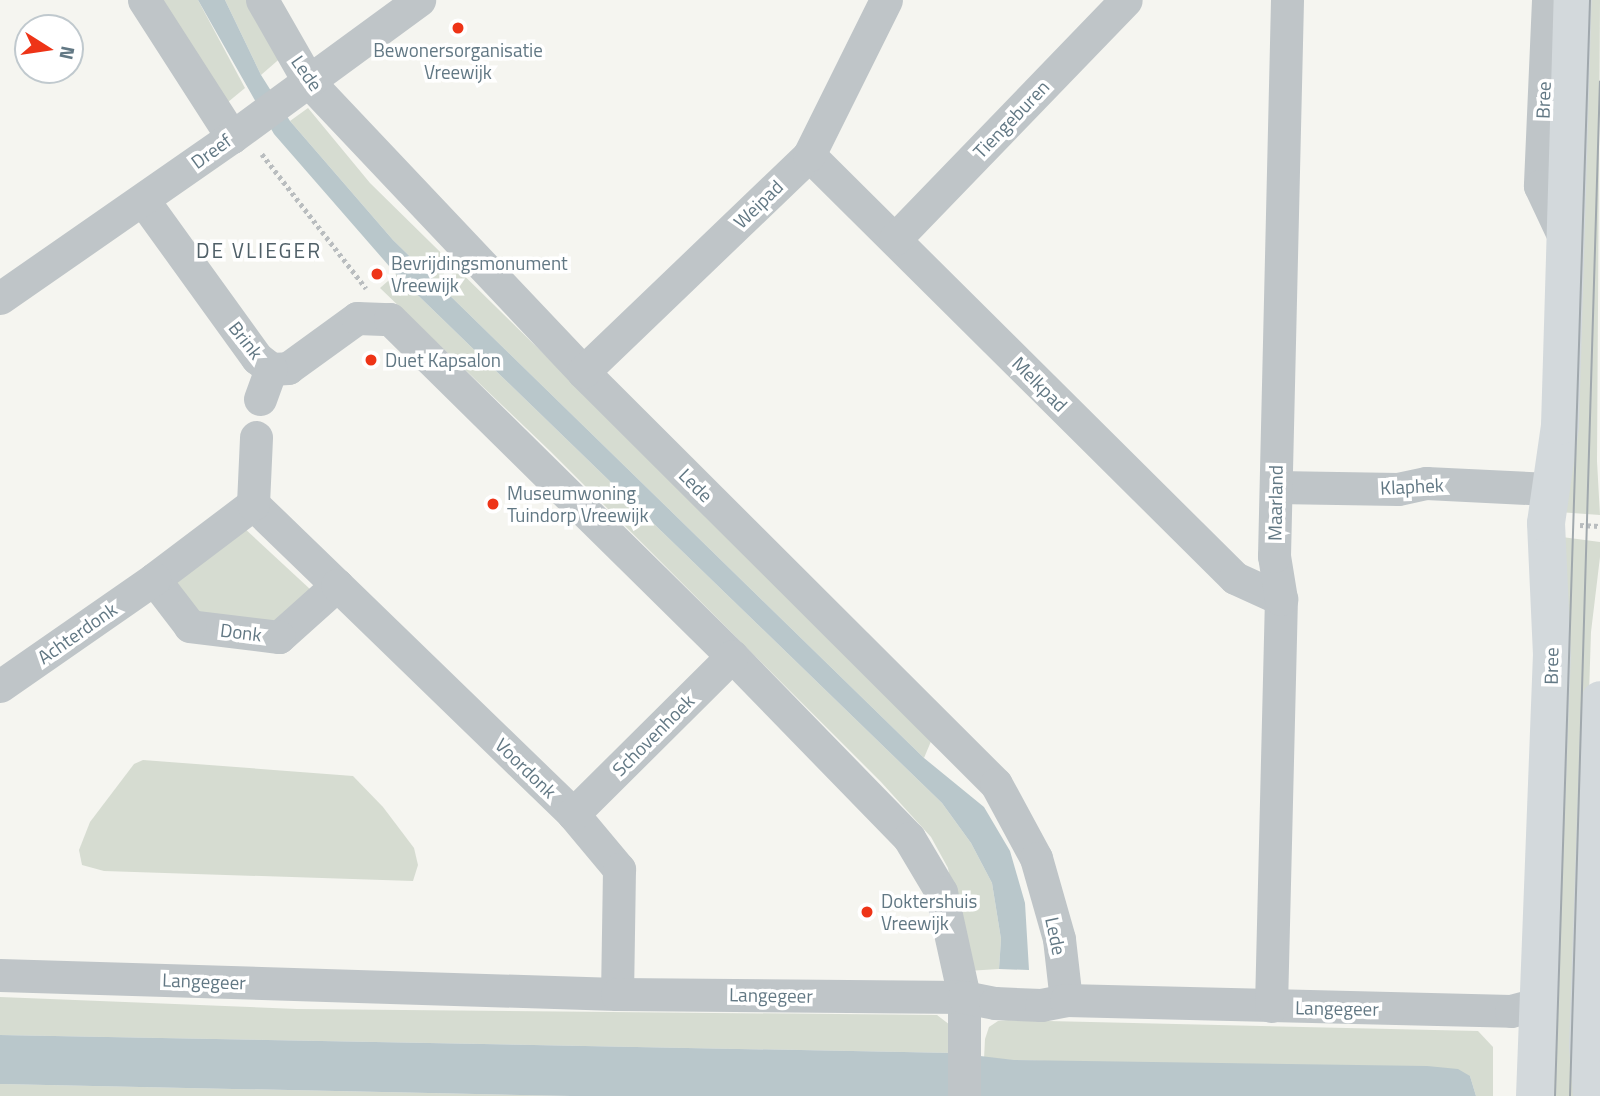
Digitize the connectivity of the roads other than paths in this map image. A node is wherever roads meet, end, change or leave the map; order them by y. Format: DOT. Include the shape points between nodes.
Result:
graph roads {
  1 [pos="144,0"];
  2 [pos="262,0"];
  3 [pos="419,0"];
  4 [pos="886,0"];
  5 [pos="1126,0"];
  6 [pos="1287,0"];
  7 [pos="1548,0"];
  8 [pos="1573,0"];
  9 [pos="299,89"];
  10 [pos="241,130"];
  11 [pos="809,155"];
  12 [pos="143,200"];
  13 [pos="1564,237"];
  14 [pos="895,239"];
  15 [pos="0,298"];
  16 [pos="583,372"];
  17 [pos="256,438"];
  18 [pos="1276,487"];
  19 [pos="1549,489"];
  20 [pos="253,504"];
  21 [pos="154,579"];
  22 [pos="337,585"];
  23 [pos="1281,599"];
  24 [pos="732,656"];
  25 [pos="0,686"];
  26 [pos="1600,700"];
  27 [pos="573,814"];
  28 [pos="0,975"];
  29 [pos="617,994"];
  30 [pos="964,997"];
  31 [pos="1066,1000"];
  32 [pos="1540,1003"];
  33 [pos="1271,1006"];
  34 [pos="964,1096"];
  35 [pos="1535,1096"];
  36 [pos="1592,1096"];
  1 -- 10 [label="street"];
  2 -- 9 [label="street, Lede"];
  3 -- 9 [label="street, Dreef"];
  4 -- 11 [label="street, Weipad"];
  5 -- 14 [label="street, Tiengeburen"];
  6 -- 18 [label="street, Maarland"];
  7 -- 13 [label="street, Bree" via="1540,186"];
  8 -- 13 [label="main road, Bree"];
  9 -- 10 [label="street, Dreef"];
  9 -- 16 [label="street, Lede"];
  10 -- 12 [label="street, Dreef"];
  11 -- 14 [label="street, Melkpad"];
  11 -- 16 [label="street, Weipad"];
  12 -- 15 [label="street, Dreef"];
  12 -- 24 [label="street, Brink" via="257,358 266,384 358,318 390,319"];
  13 -- 19 [label="main road, Bree" via="1560,426"];
  14 -- 23 [label="street, Melkpad" via="1235,578"];
  16 -- 31 [label="street, Lede" via="996,784 1036,858 1059,939"];
  17 -- 20 [label="street"];
  18 -- 19 [label="street, Klaphek" via="1398,489 1426,483"];
  18 -- 23 [label="street, Maarland" via="1274,556"];
  19 -- 32 [label="main road, Bree" via="1546,562 1552,655"];
  20 -- 21 [label="street"];
  20 -- 22 [label="street"];
  21 -- 22 [label="street, Donk" via="190,626 279,637"];
  21 -- 25 [label="street, Achterdonk"];
  22 -- 27 [label="street, Voordonk"];
  23 -- 33 [label="street, Maarland"];
  24 -- 27 [label="street, Schovenhoek"];
  24 -- 30 [label="street" via="909,838 940,892"];
  26 -- 36 [label="main road" via="1588,1046"];
  27 -- 29 [label="street, Voordonk" via="619,869"];
  28 -- 29 [label="street, Langegeer"];
  29 -- 30 [label="street, Langegeer"];
  30 -- 31 [label="street, Langegeer" via="1041,1005"];
  30 -- 34 [label="street"];
  31 -- 33 [label="street, Langegeer"];
  32 -- 33 [label="street, Langegeer" via="1511,1011"];
  32 -- 35 [label="main road, Bree"];
}
